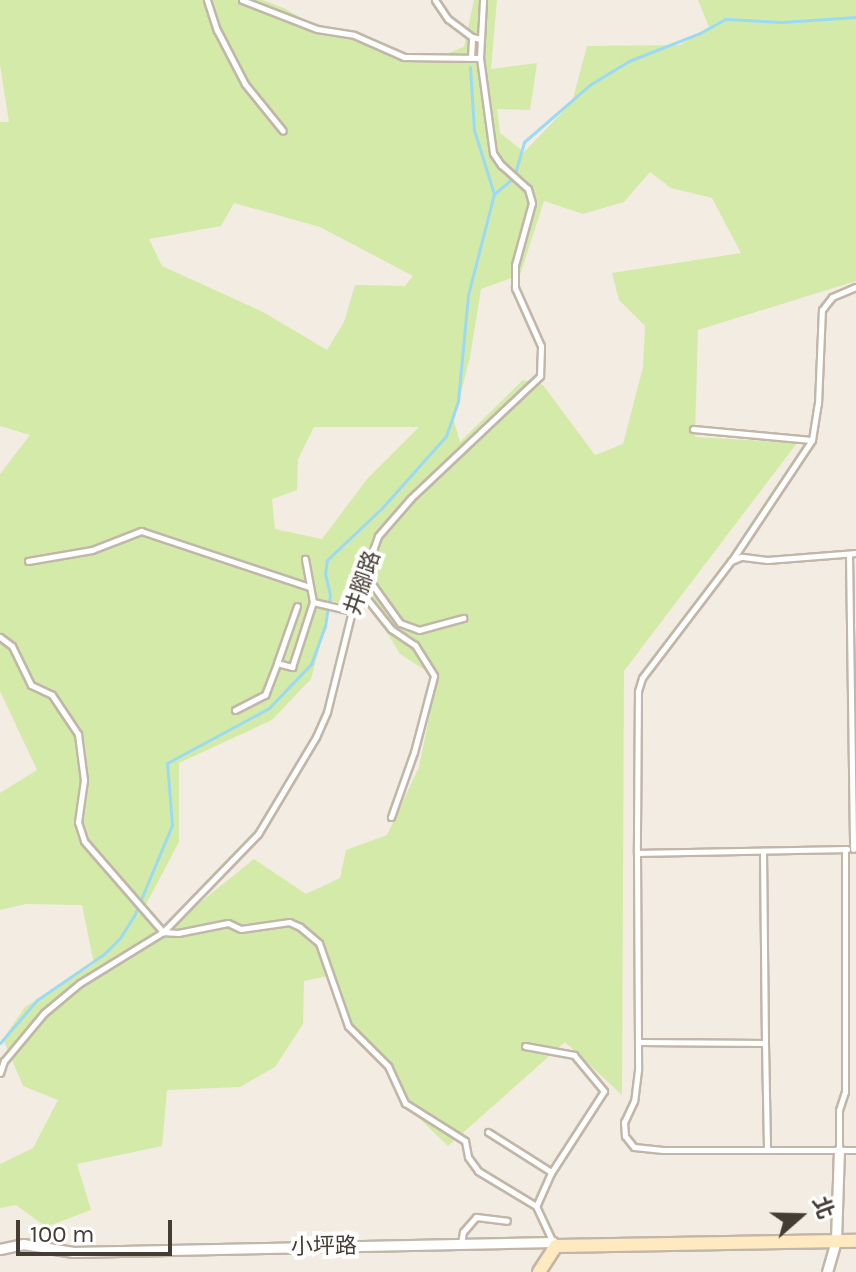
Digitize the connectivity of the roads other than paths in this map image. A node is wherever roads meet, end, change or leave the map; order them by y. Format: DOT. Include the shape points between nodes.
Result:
graph roads {
  1 [pos="207,0"];
  2 [pos="242,0"];
  3 [pos="435,0"];
  4 [pos="483,0"];
  5 [pos="472,37"];
  6 [pos="481,39"];
  7 [pos="471,58"];
  8 [pos="480,58"];
  9 [pos="283,131"];
  10 [pos="856,287"];
  11 [pos="693,429"];
  12 [pos="812,440"];
  13 [pos="852,553"];
  14 [pos="305,559"];
  15 [pos="28,561"];
  16 [pos="731,561"];
  17 [pos="363,580"];
  18 [pos="309,587"];
  19 [pos="359,589"];
  20 [pos="313,602"];
  21 [pos="297,606"];
  22 [pos="352,611"];
  23 [pos="463,618"];
  24 [pos="0,637"];
  25 [pos="277,663"];
  26 [pos="235,710"];
  27 [pos="391,817"];
  28 [pos="851,849"];
  29 [pos="763,851"];
  30 [pos="637,853"];
  31 [pos="163,932"];
  32 [pos="639,1042"];
  33 [pos="765,1043"];
  34 [pos="525,1046"];
  35 [pos="0,1073"];
  36 [pos="488,1132"];
  37 [pos="767,1150"];
  38 [pos="839,1150"];
  39 [pos="856,1150"];
  40 [pos="551,1173"];
  41 [pos="536,1206"];
  42 [pos="507,1221"];
  43 [pos="836,1240"];
  44 [pos="856,1241"];
  45 [pos="461,1244"];
  46 [pos="554,1244"];
  47 [pos="0,1249"];
  48 [pos="539,1272"];
  49 [pos="827,1272"];
  1 -- 9 [label="lane" via="245,84"];
  2 -- 7 [label="lane" via="317,29 354,35 404,57"];
  3 -- 5 [label="lane" via="448,19"];
  4 -- 6 [label="lane, 井腳路"];
  5 -- 6 [label="lane"];
  5 -- 7 [label="lane"];
  6 -- 8 [label="lane, 井腳路"];
  7 -- 8 [label="lane"];
  8 -- 17 [label="lane, 井腳路" via="493,153 528,189 532,203 515,265 515,288 541,346 540,376 378,536"];
  10 -- 12 [label="lane" via="832,297 822,310"];
  11 -- 12 [label="lane"];
  12 -- 16 [label="lane"];
  13 -- 16 [label="lane"];
  13 -- 28 [label="lane"];
  14 -- 18 [label="lane"];
  15 -- 18 [label="lane" via="92,550 141,531"];
  16 -- 30 [label="lane" via="642,678"];
  17 -- 19 [label="lane, 井腳路"];
  17 -- 23 [label="lane" via="400,623 419,630"];
  18 -- 20 [label="lane"];
  19 -- 22 [label="lane, 井腳路"];
  19 -- 27 [label="lane" via="391,629 415,645 434,676"];
  20 -- 22 [label="lane"];
  20 -- 25 [label="lane" via="292,667"];
  21 -- 25 [label="lane"];
  22 -- 31 [label="lane, 井腳路" via="316,737 258,834"];
  24 -- 31 [label="lane" via="12,646 31,685 52,695 78,734 84,780 78,822 84,841"];
  25 -- 26 [label="lane" via="265,695"];
  28 -- 29 [label="lane"];
  28 -- 38 [label="lane"];
  29 -- 30 [label="lane"];
  29 -- 33 [label="lane"];
  30 -- 32 [label="lane"];
  31 -- 35 [label="lane, 井腳路" via="80,983 44,1013"];
  31 -- 41 [label="lane" via="228,923 241,929 289,922 300,927 319,943 348,1026 388,1066 405,1103 465,1141 478,1171"];
  32 -- 33 [label="lane"];
  32 -- 37 [label="lane" via="634,1101 624,1122 625,1136 634,1147"];
  33 -- 37 [label="lane"];
  34 -- 40 [label="lane" via="574,1055 604,1091"];
  36 -- 40 [label="lane"];
  37 -- 38 [label="lane"];
  38 -- 39 [label="lane"];
  38 -- 43 [label="street"];
  40 -- 41 [label="lane"];
  41 -- 46 [label="lane"];
  42 -- 45 [label="lane" via="476,1217 463,1232"];
  43 -- 44 [label="street, 小坪路"];
  43 -- 46 [label="street, 小坪路"];
  43 -- 49 [label="street"];
  45 -- 46 [label="street, 小坪路"];
  45 -- 47 [label="street, 小坪路" via="73,1252 23,1244"];
  46 -- 48 [label="street"];
}
